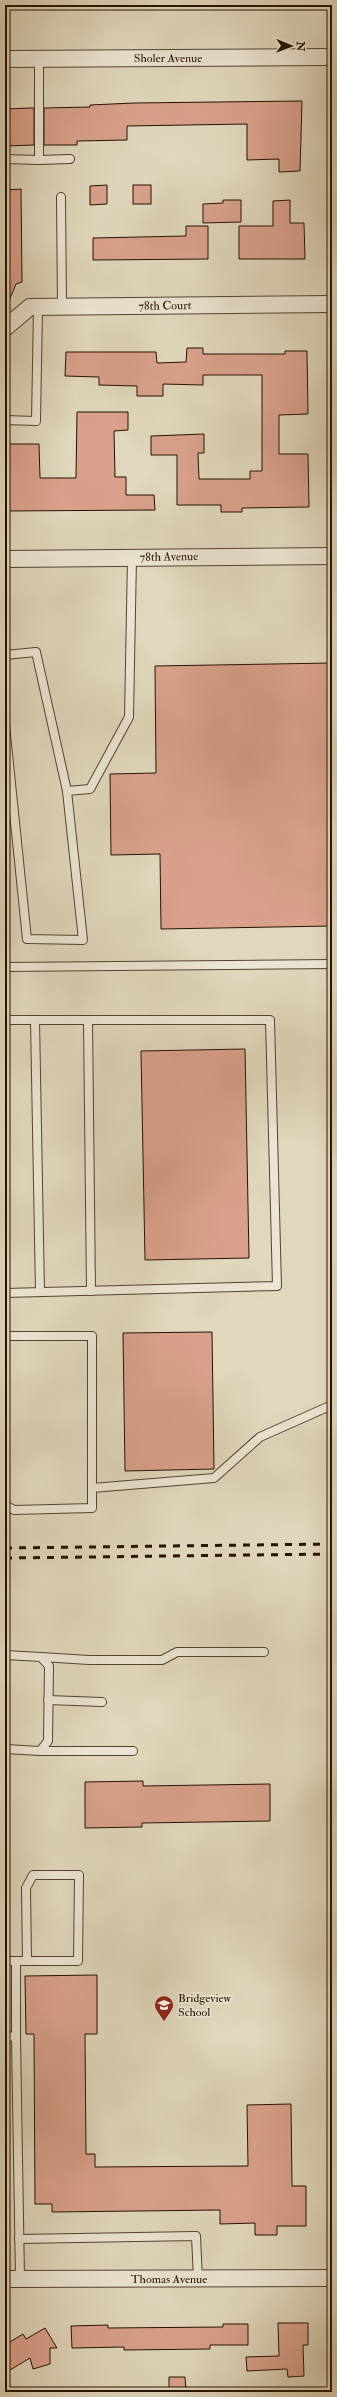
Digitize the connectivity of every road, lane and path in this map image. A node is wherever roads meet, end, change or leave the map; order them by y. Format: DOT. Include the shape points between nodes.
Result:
graph roads {
  1 [pos="332,57"];
  2 [pos="5,59"];
  3 [pos="39,59"];
  4 [pos="5,159"];
  5 [pos="70,159"];
  6 [pos="38,160"];
  7 [pos="61,197"];
  8 [pos="332,304"];
  9 [pos="38,307"];
  10 [pos="62,307"];
  11 [pos="5,328"];
  12 [pos="5,420"];
  13 [pos="332,556"];
  14 [pos="132,558"];
  15 [pos="5,559"];
  16 [pos="5,655"];
  17 [pos="5,725"];
  18 [pos="67,791"];
  19 [pos="332,964"];
  20 [pos="5,967"];
  21 [pos="5,1020"];
  22 [pos="35,1020"];
  23 [pos="88,1020"];
  24 [pos="91,1291"];
  25 [pos="40,1292"];
  26 [pos="5,1293"];
  27 [pos="5,1336"];
  28 [pos="332,1404"];
  29 [pos="92,1488"];
  30 [pos="5,1505"];
  31 [pos="264,1652"];
  32 [pos="5,1655"];
  33 [pos="41,1657"];
  34 [pos="48,1700"];
  35 [pos="102,1702"];
  36 [pos="5,1749"];
  37 [pos="40,1750"];
  38 [pos="133,1751"];
  39 [pos="5,1961"];
  40 [pos="16,1961"];
  41 [pos="26,1961"];
  42 [pos="5,2036"];
  43 [pos="16,2036"];
  44 [pos="19,2239"];
  45 [pos="332,2278"];
  46 [pos="12,2279"];
  47 [pos="198,2280"];
  1 -- 3 [label="street, Sholer Avenue"];
  2 -- 3 [label="street, Sholer Avenue"];
  3 -- 6 [label="lane"];
  4 -- 6 [label="lane"];
  5 -- 6 [label="lane"];
  7 -- 10 [label="lane"];
  8 -- 10 [label="street, 78th Court"];
  9 -- 10 [label="street, 78th Court"];
  9 -- 11 [label="street, 78th Court" via="30,307"];
  9 -- 12 [label="lane" via="36,421"];
  13 -- 14 [label="street, 78th Avenue"];
  14 -- 15 [label="street, 78th Avenue"];
  14 -- 18 [label="lane" via="129,717 90,789"];
  16 -- 18 [label="lane" via="36,652"];
  17 -- 18 [label="lane" via="27,939 83,940"];
  19 -- 20 [label="lane"];
  21 -- 22 [label="lane"];
  22 -- 23 [label="lane"];
  22 -- 25 [label="lane"];
  23 -- 24 [label="lane"];
  23 -- 24 [label="lane" via="270,1020 277,1286"];
  24 -- 25 [label="lane"];
  25 -- 26 [label="lane"];
  27 -- 29 [label="lane" via="92,1336"];
  28 -- 29 [label="lane" via="260,1437 214,1478"];
  29 -- 30 [label="lane" via="92,1508 14,1510"];
  31 -- 33 [label="lane" via="177,1652 162,1660"];
  32 -- 33 [label="lane"];
  33 -- 34 [label="lane" via="49,1666"];
  34 -- 35 [label="lane"];
  34 -- 37 [label="lane" via="48,1741"];
  36 -- 37 [label="lane"];
  37 -- 38 [label="lane"];
  39 -- 40 [label="lane"];
  40 -- 41 [label="lane"];
  40 -- 43 [label="lane"];
  41 -- 41 [label="lane" via="78,1961 79,1875 33,1875 26,1888"];
  42 -- 43 [label="lane"];
  43 -- 44 [label="lane"];
  44 -- 46 [label="lane"];
  44 -- 47 [label="lane" via="196,2236"];
  45 -- 47 [label="street, Thomas Avenue"];
  46 -- 47 [label="street, Thomas Avenue"];
}
